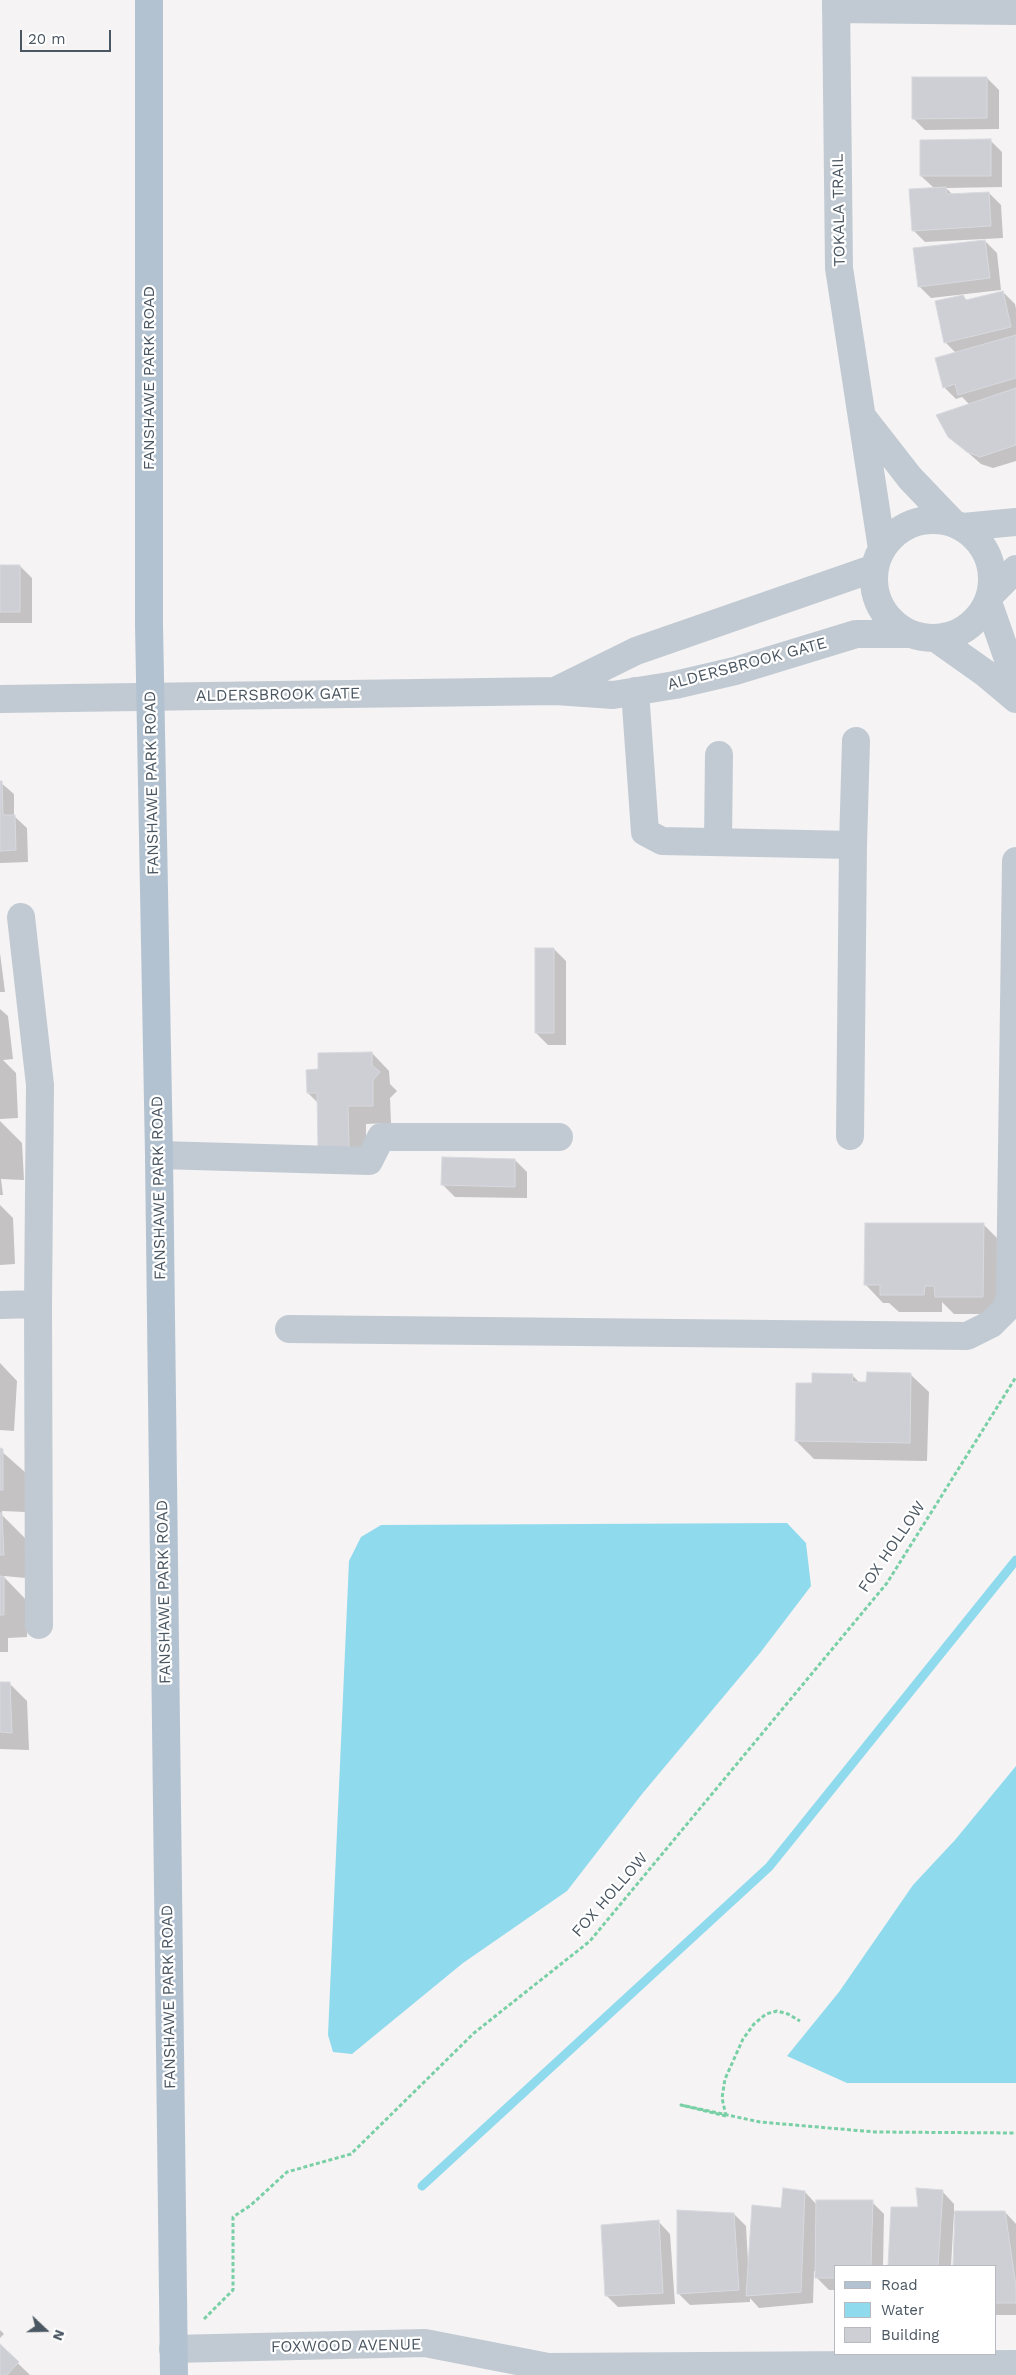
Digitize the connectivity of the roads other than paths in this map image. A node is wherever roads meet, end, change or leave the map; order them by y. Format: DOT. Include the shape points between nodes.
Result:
graph roads {
  1 [pos="149,0"];
  2 [pos="836,4"];
  3 [pos="1016,11"];
  4 [pos="863,418"];
  5 [pos="1016,522"];
  6 [pos="958,525"];
  7 [pos="878,559"];
  8 [pos="1016,569"];
  9 [pos="990,597"];
  10 [pos="908,634"];
  11 [pos="937,639"];
  12 [pos="1016,682"];
  13 [pos="556,691"];
  14 [pos="635,691"];
  15 [pos="150,697"];
  16 [pos="0,699"];
  17 [pos="1016,699"];
  18 [pos="856,741"];
  19 [pos="719,756"];
  20 [pos="718,842"];
  21 [pos="853,845"];
  22 [pos="1016,862"];
  23 [pos="21,917"];
  24 [pos="850,1136"];
  25 [pos="559,1137"];
  26 [pos="159,1155"];
  27 [pos="38,1304"];
  28 [pos="0,1305"];
  29 [pos="290,1329"];
  30 [pos="40,1625"];
  31 [pos="174,2362"];
  32 [pos="1016,2364"];
  33 [pos="548,2367"];
  34 [pos="513,2375"];
  1 -- 15 [label="main road, FANSHAWE PARK ROAD"];
  2 -- 3 [label="street"];
  2 -- 4 [label="street, TOKALA TRAIL" via="839,268"];
  4 -- 6 [label="street, TOKALA TRAIL" via="910,478"];
  4 -- 7 [label="street, TOKALA TRAIL"];
  5 -- 6 [label="street"];
  6 -- 7 [label="street" via="932,519 912,523 895,534"];
  6 -- 9 [label="street" via="975,536 984,548 993,578"];
  7 -- 10 [label="street" via="874,588 880,607 892,623"];
  7 -- 13 [label="street, ALDERSBROOK GATE" via="636,651"];
  8 -- 9 [label="street"];
  9 -- 11 [label="street" via="979,618 966,629"];
  9 -- 12 [label="street"];
  10 -- 11 [label="street"];
  10 -- 14 [label="street, ALDERSBROOK GATE" via="856,634 735,671"];
  11 -- 17 [label="street"];
  13 -- 14 [label="street, ALDERSBROOK GATE" via="613,695"];
  13 -- 15 [label="street, ALDERSBROOK GATE"];
  14 -- 20 [label="street" via="645,832 662,841"];
  15 -- 16 [label="street, ALDERSBROOK GATE"];
  15 -- 26 [label="main road, FANSHAWE PARK ROAD"];
  18 -- 21 [label="street"];
  19 -- 20 [label="street"];
  20 -- 21 [label="street"];
  21 -- 24 [label="street"];
  22 -- 29 [label="street" via="1010,1296 1006,1309 991,1324 967,1336"];
  23 -- 27 [label="street" via="40,1086"];
  25 -- 26 [label="street" via="381,1137 369,1161"];
  26 -- 31 [label="main road, FANSHAWE PARK ROAD"];
  27 -- 28 [label="street"];
  27 -- 30 [label="street"];
  31 -- 33 [label="street, FOXWOOD AVENUE" via="425,2344"];
  32 -- 33 [label="street, FOXWOOD AVENUE"];
  33 -- 34 [label="street, FOXWOOD AVENUE"];
}
